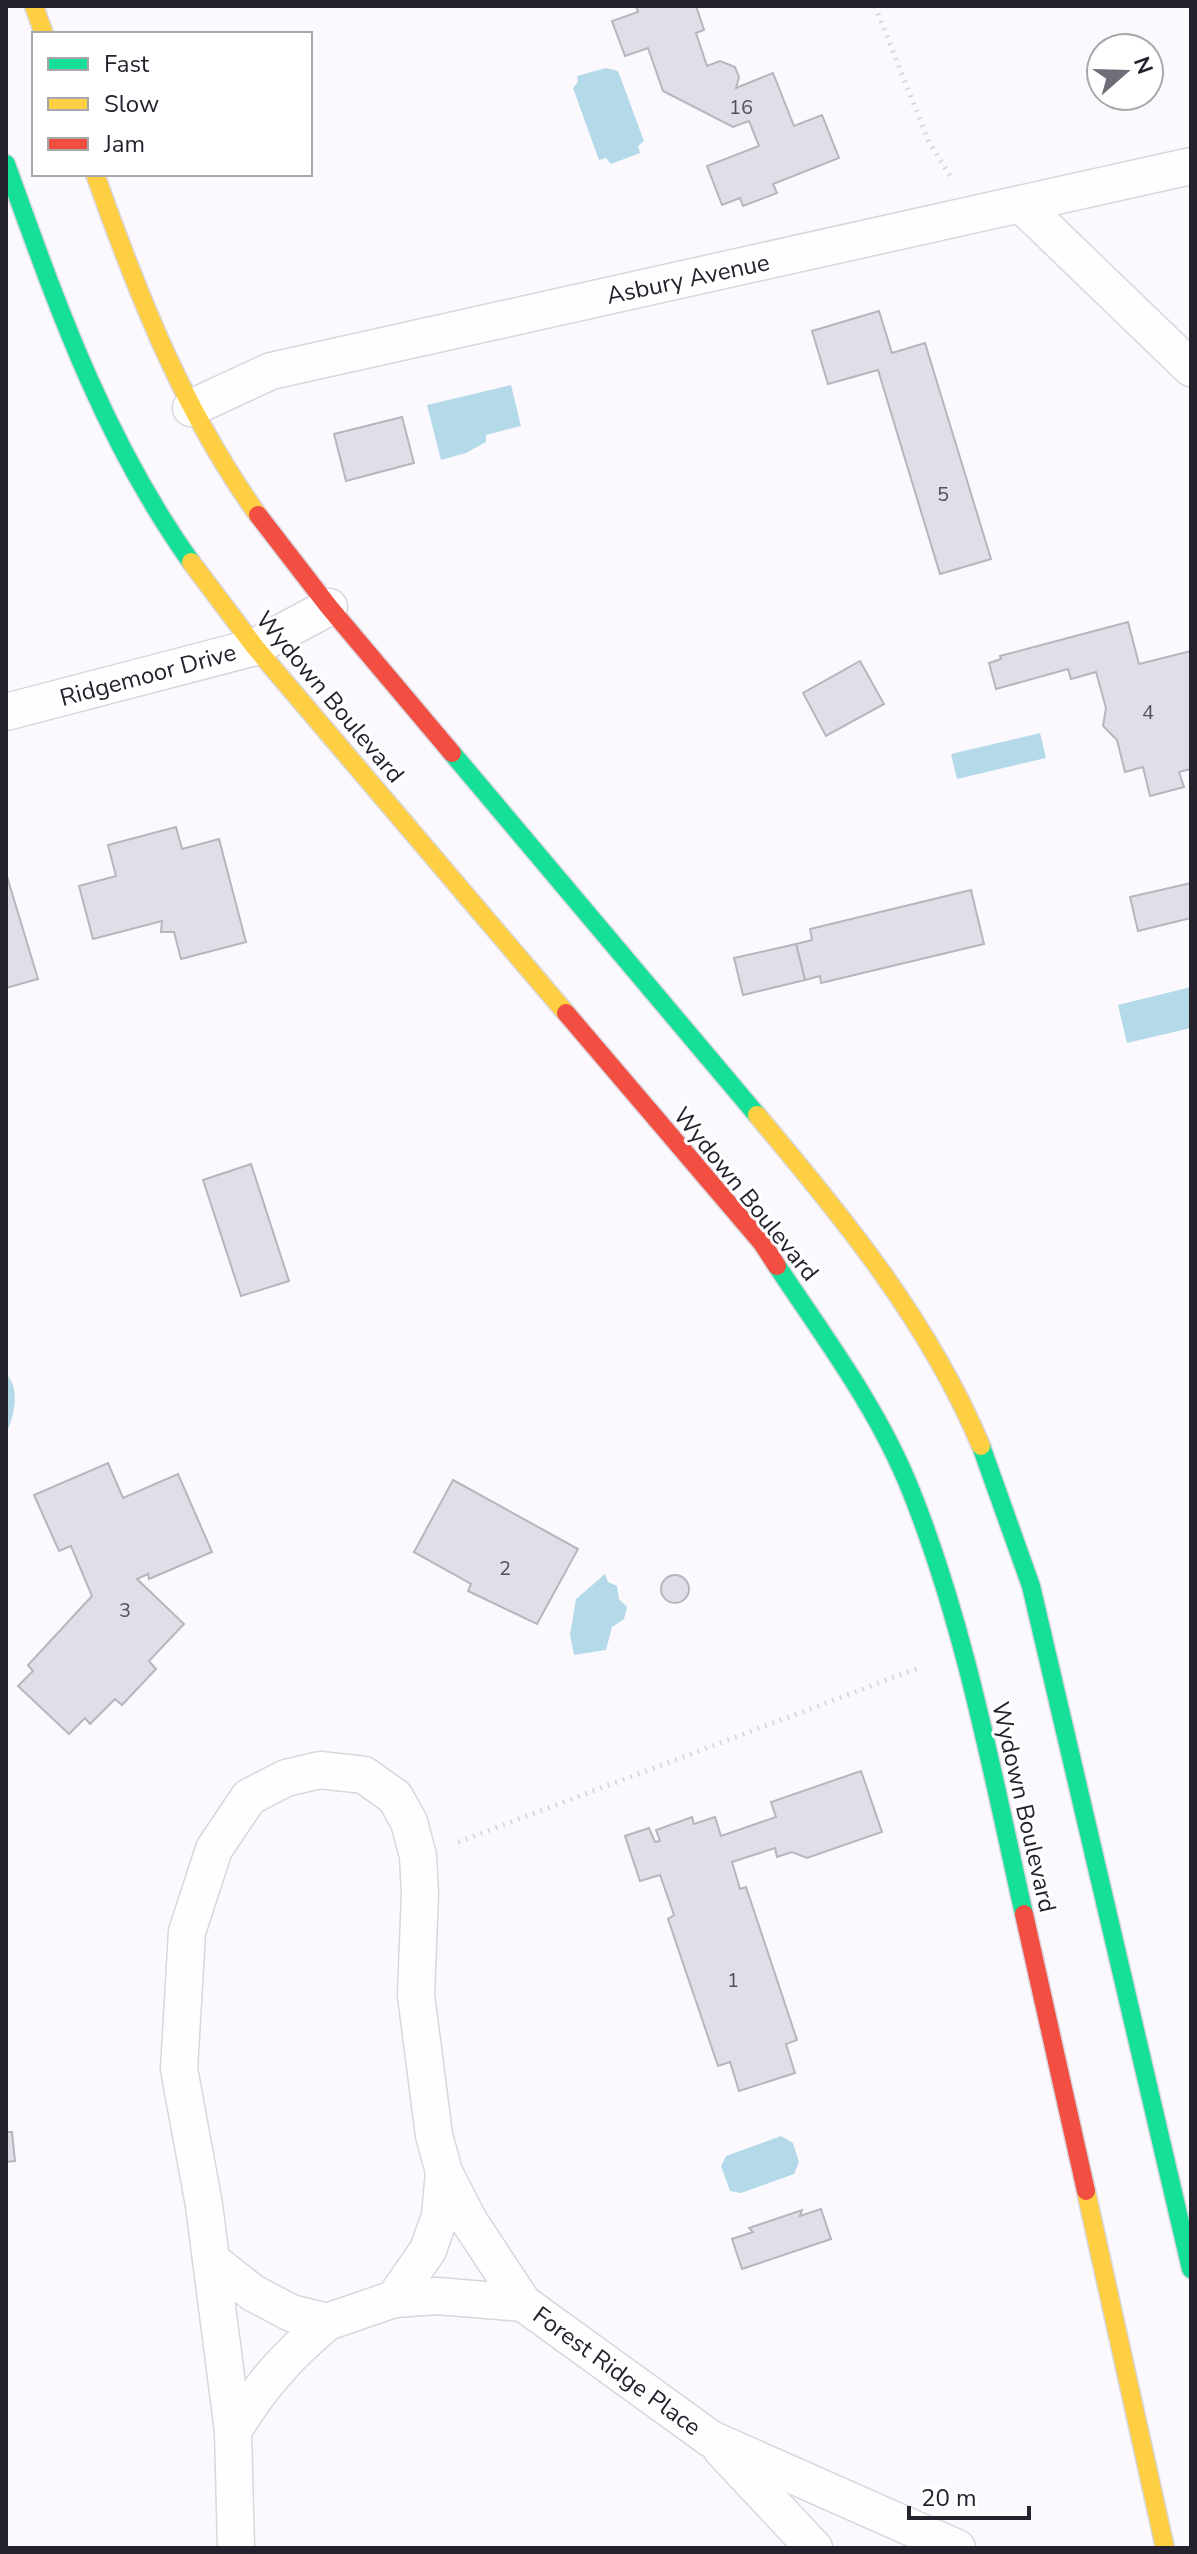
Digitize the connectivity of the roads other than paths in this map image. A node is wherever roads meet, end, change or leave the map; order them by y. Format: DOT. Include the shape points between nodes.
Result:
graph roads {
  1 [pos="34,6"];
  2 [pos="43,32"];
  3 [pos="6,164"];
  4 [pos="1191,166"];
  5 [pos="96,176"];
  6 [pos="1023,206"];
  7 [pos="1191,368"];
  8 [pos="191,408"];
  9 [pos="329,607"];
  10 [pos="255,647"];
  11 [pos="6,712"];
  12 [pos="444,2172"];
  13 [pos="211,2260"];
  14 [pos="1191,2269"];
  15 [pos="394,2299"];
  16 [pos="523,2303"];
  17 [pos="327,2322"];
  18 [pos="233,2431"];
  19 [pos="711,2439"];
  20 [pos="236,2548"];
  21 [pos="814,2548"];
  22 [pos="957,2548"];
  23 [pos="1165,2548"];
  1 -- 2 [label="street"];
  3 -- 10 [label="street, Wydown Boulevard" via="108,427 186,557"];
  4 -- 6 [label="street, Asbury Avenue"];
  5 -- 8 [label="street" via="129,269"];
  6 -- 7 [label="street"];
  6 -- 8 [label="street, Asbury Avenue" via="271,371"];
  8 -- 9 [label="street" via="259,517"];
  9 -- 10 [label="street, Ridgemoor Drive"];
  9 -- 14 [label="street" via="835,1206 894,1289 970,1420 1031,1586"];
  10 -- 11 [label="street, Ridgemoor Drive"];
  10 -- 23 [label="street, Wydown Boulevard" via="762,1243 861,1393 910,1488 941,1576 985,1739"];
  12 -- 13 [label="street, Forest Ridge Place" via="434,2135 416,1995 420,1893 409,1822 395,1797 364,1775 320,1770 286,1778 249,1797 214,1849 187,1932 179,2069"];
  12 -- 15 [label="street, Forest Ridge Place" via="440,2216 428,2250"];
  12 -- 16 [label="street, Forest Ridge Place" via="489,2255"];
  13 -- 17 [label="street" via="253,2293 291,2313"];
  13 -- 18 [label="street, Forest Ridge Place"];
  15 -- 16 [label="street, Forest Ridge Place" via="437,2296"];
  15 -- 17 [label="street, Forest Ridge Place"];
  16 -- 19 [label="street, Forest Ridge Place"];
  17 -- 18 [label="street, Forest Ridge Place" via="261,2385"];
  18 -- 20 [label="street, Forest Ridge Place"];
  19 -- 21 [label="street, Forest Ridge Place"];
  19 -- 22 [label="street, Forest Ridge Place"];
}
